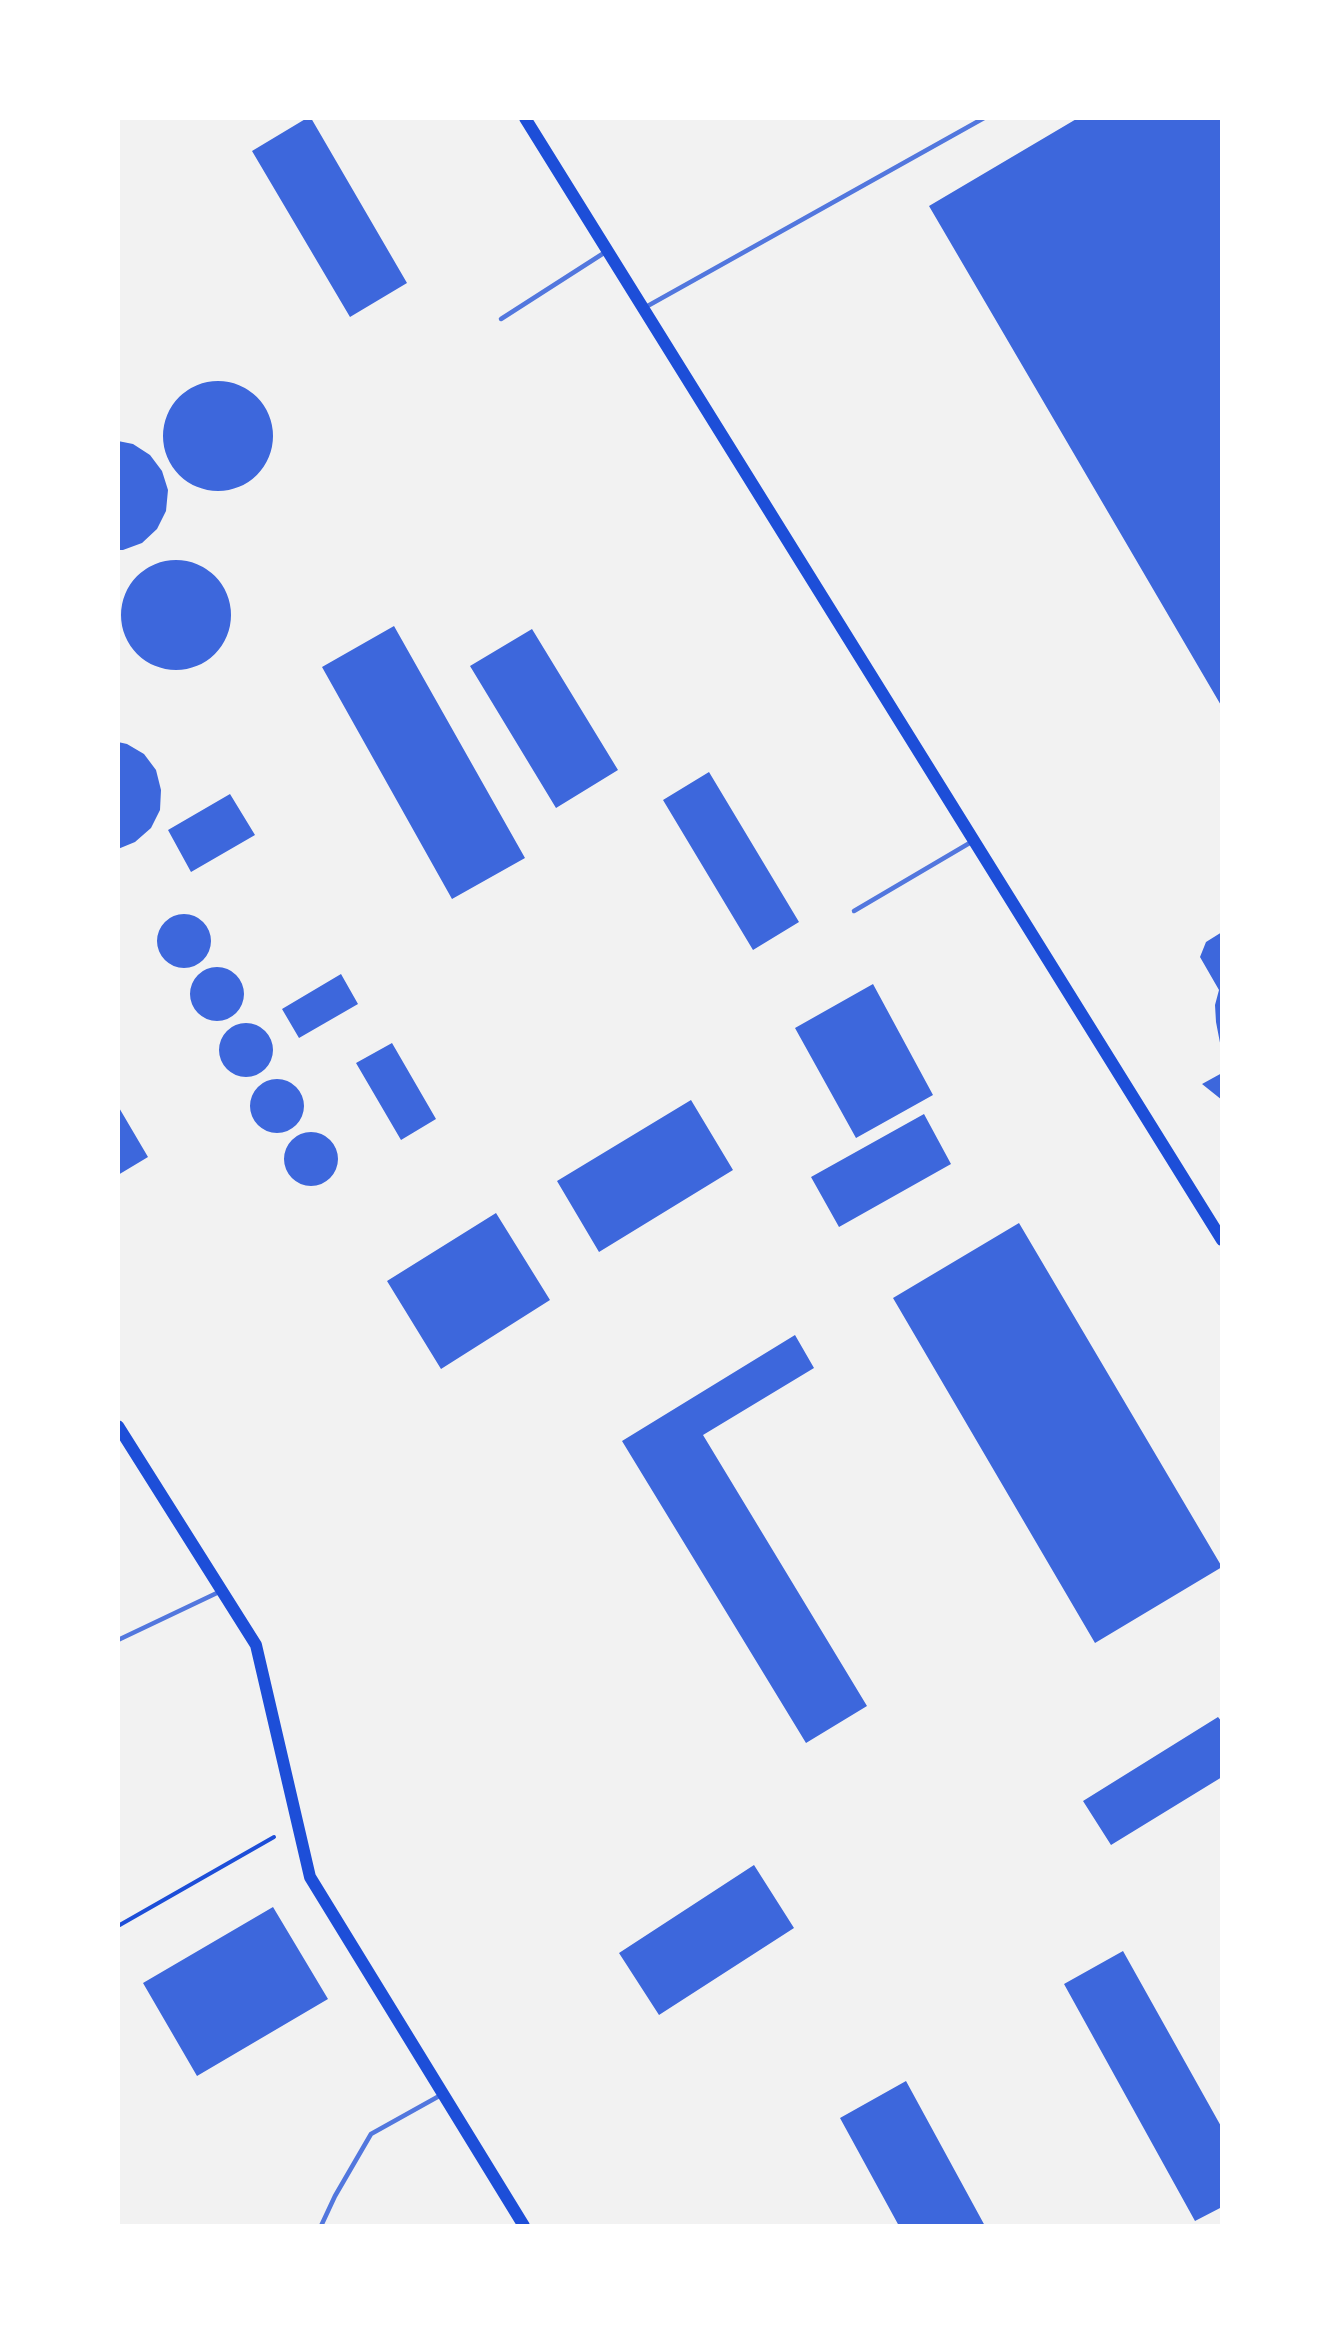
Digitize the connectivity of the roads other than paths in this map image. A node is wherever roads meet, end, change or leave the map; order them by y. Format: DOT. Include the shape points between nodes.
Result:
graph roads {
  1 [pos="525,118"];
  2 [pos="984,118"];
  3 [pos="607,251"];
  4 [pos="644,308"];
  5 [pos="501,319"];
  6 [pos="973,841"];
  7 [pos="855,911"];
  8 [pos="1221,1238"];
  9 [pos="118,1426"];
  10 [pos="222,1590"];
  11 [pos="118,1640"];
  12 [pos="443,2094"];
  13 [pos="321,2226"];
  14 [pos="524,2226"];
  1 -- 3 [label="main road"];
  2 -- 4 [label="lane"];
  3 -- 4 [label="main road"];
  3 -- 5 [label="lane"];
  4 -- 6 [label="main road"];
  6 -- 7 [label="lane"];
  6 -- 8 [label="main road"];
  9 -- 10 [label="main road"];
  10 -- 11 [label="lane"];
  10 -- 12 [label="main road" via="256,1645 310,1876"];
  12 -- 13 [label="lane" via="371,2134"];
  12 -- 14 [label="main road"];
}
